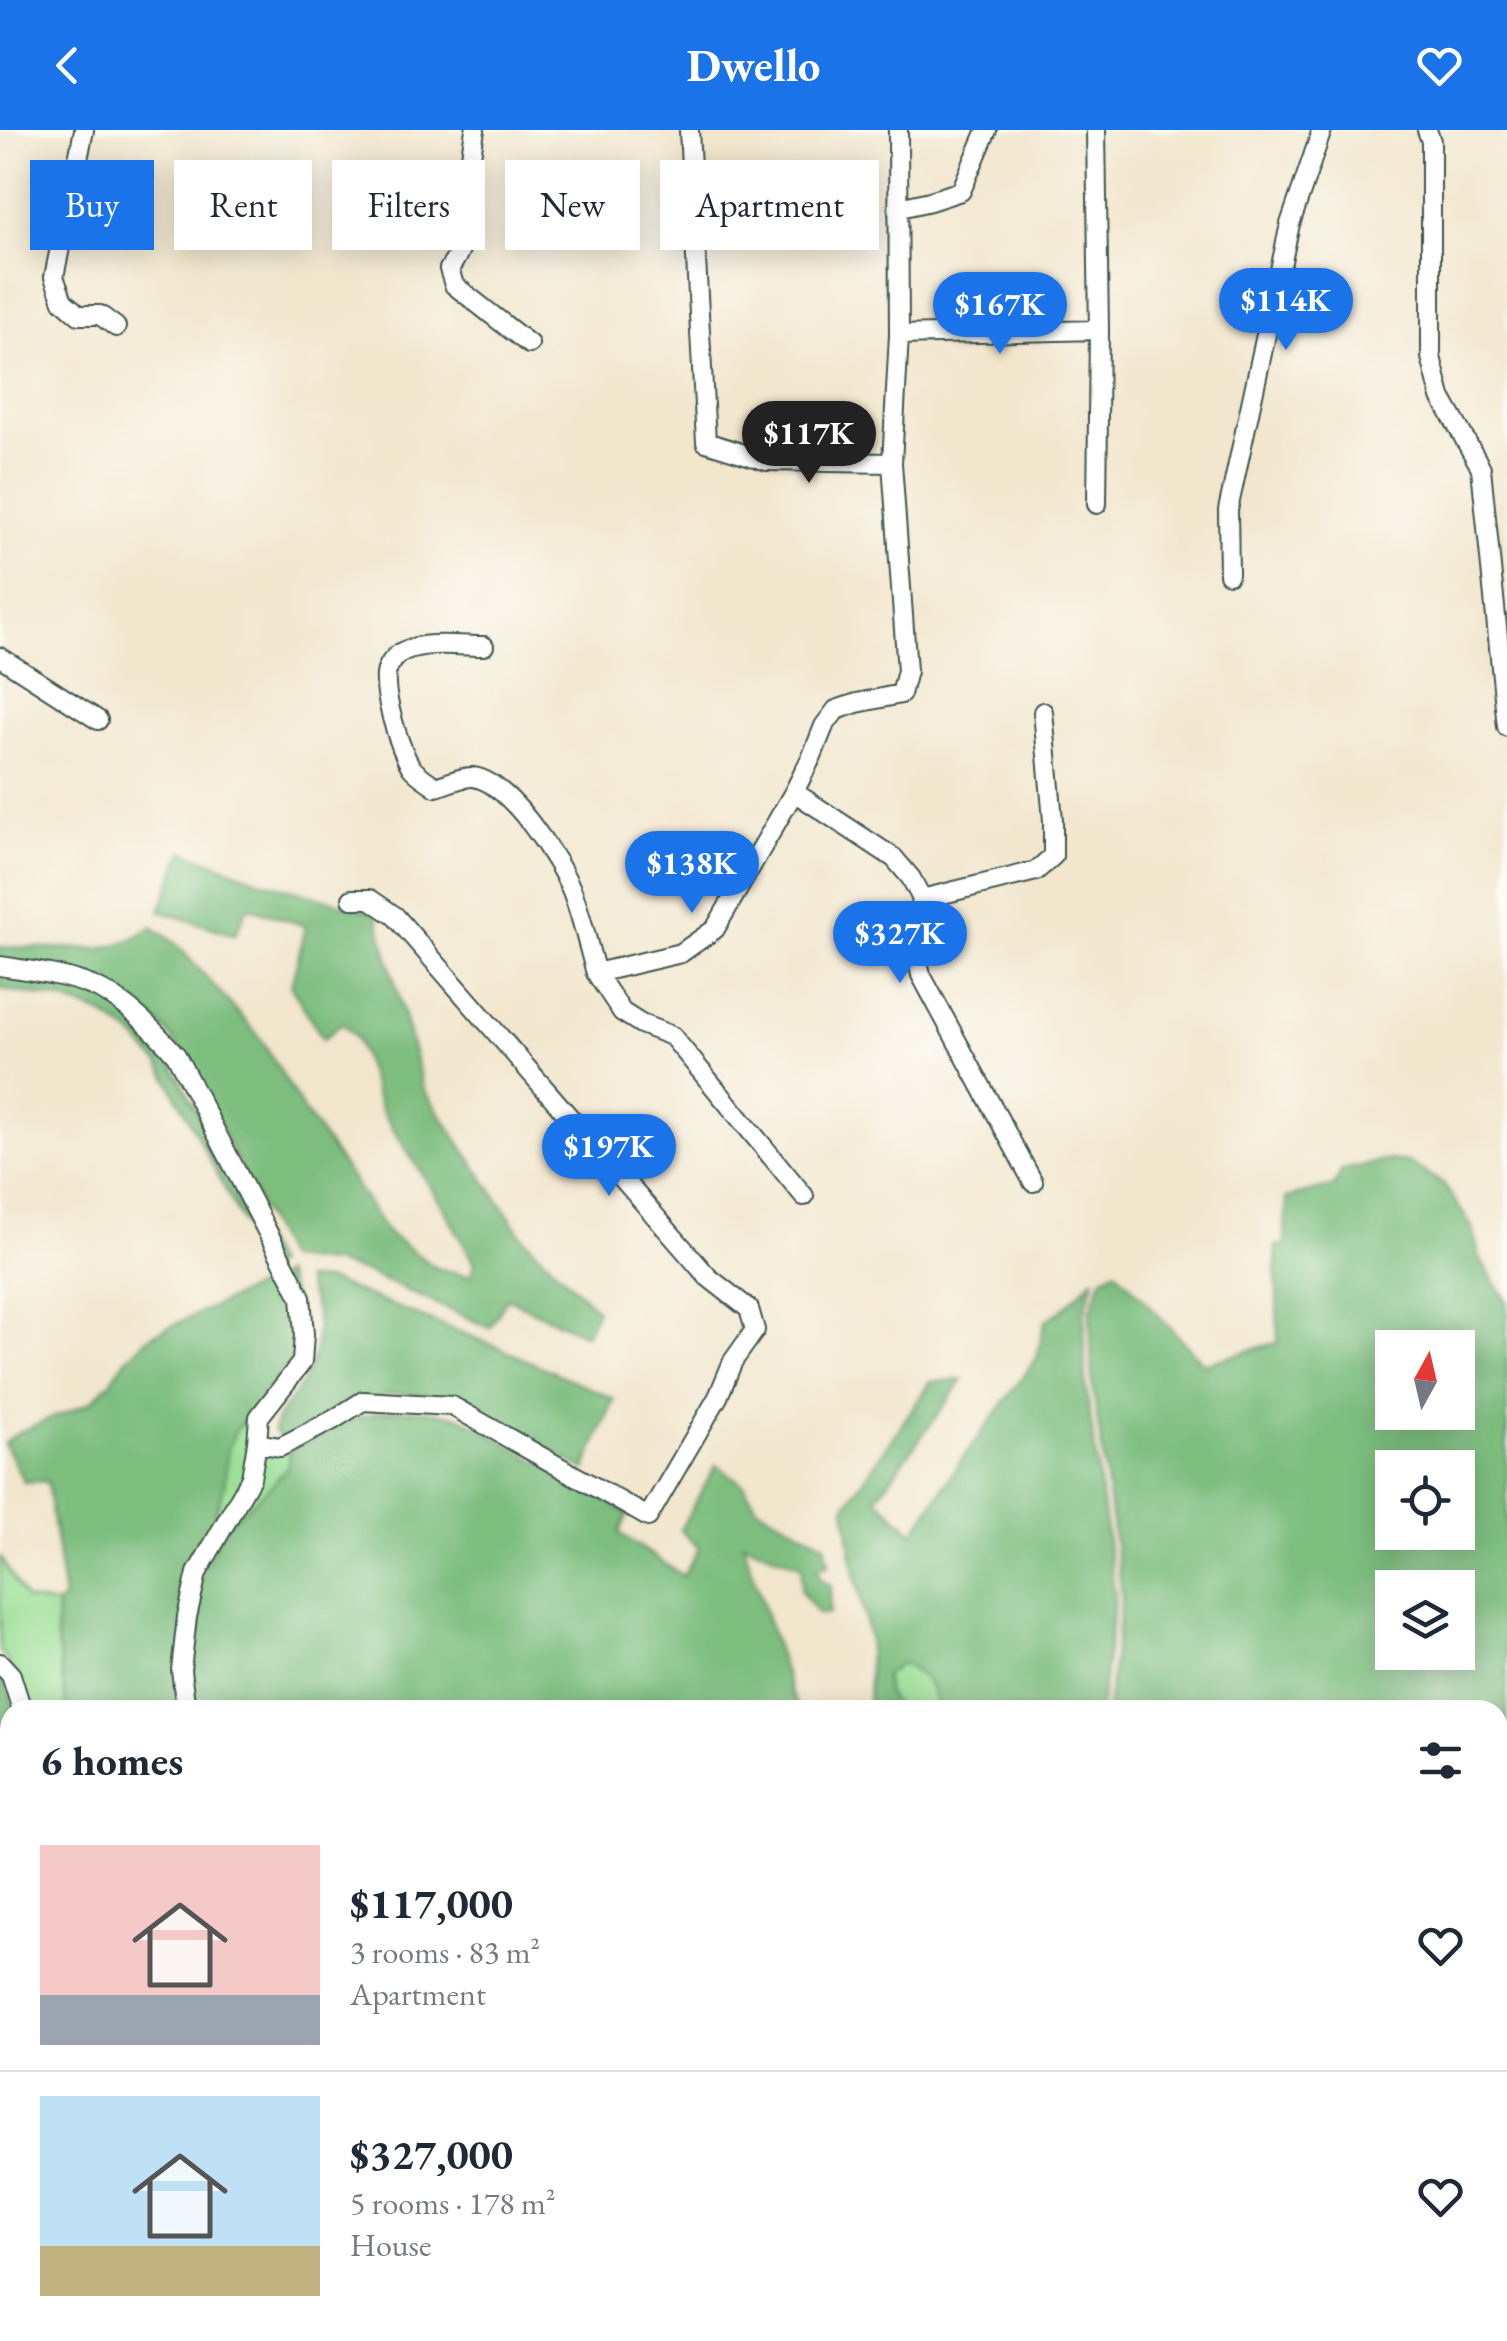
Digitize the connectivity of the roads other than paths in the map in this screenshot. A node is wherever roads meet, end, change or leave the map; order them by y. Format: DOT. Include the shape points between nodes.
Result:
graph roads {
  1 [pos="84,130"];
  2 [pos="475,130"];
  3 [pos="689,130"];
  4 [pos="898,130"];
  5 [pos="987,130"];
  6 [pos="1096,130"];
  7 [pos="1322,130"];
  8 [pos="1427,130"];
  9 [pos="900,208"];
  10 [pos="116,327"];
  11 [pos="1099,330"];
  12 [pos="899,335"];
  13 [pos="529,344"];
  14 [pos="892,463"];
  15 [pos="1097,504"];
  16 [pos="1230,574"];
  17 [pos="484,646"];
  18 [pos="0,656"];
  19 [pos="1044,712"];
  20 [pos="98,720"];
  21 [pos="1507,727"];
  22 [pos="794,792"];
  23 [pos="352,898"];
  24 [pos="922,899"];
  25 [pos="0,966"];
  26 [pos="596,973"];
  27 [pos="1033,1182"];
  28 [pos="804,1196"];
  29 [pos="257,1443"];
  30 [pos="0,1663"];
  31 [pos="19,1700"];
  32 [pos="185,1700"];
  1 -- 10 [label="street" via="54,277 63,301 79,316 100,316"];
  2 -- 13 [label="street" via="468,225 449,268 454,285"];
  3 -- 14 [label="street" via="706,442 766,462"];
  4 -- 9 [label="street"];
  5 -- 9 [label="street" via="961,191"];
  6 -- 11 [label="street"];
  7 -- 16 [label="street" via="1290,224 1228,510"];
  8 -- 21 [label="street" via="1430,358 1440,398 1481,468"];
  9 -- 12 [label="street"];
  11 -- 12 [label="street"];
  11 -- 15 [label="street"];
  12 -- 14 [label="street"];
  14 -- 22 [label="street" via="907,671 902,694 836,710"];
  17 -- 26 [label="street" via="405,650 389,664 388,697 398,735 412,770 436,787 472,777 489,784 538,831 572,891"];
  18 -- 20 [label="street"];
  19 -- 24 [label="street" via="1053,856 1036,871"];
  22 -- 24 [label="street" via="894,858"];
  22 -- 26 [label="street" via="715,929 680,953"];
  23 -- 29 [label="street" via="370,899 395,916 708,1276 749,1309 754,1330 648,1517 452,1406 363,1401 280,1446"];
  24 -- 27 [label="street" via="914,941 921,975"];
  25 -- 29 [label="street" via="96,986 146,1022 176,1055 301,1298 302,1362 259,1418"];
  26 -- 28 [label="street" via="622,1012 672,1036"];
  29 -- 32 [label="street" via="251,1478 198,1573 181,1670"];
  30 -- 31 [label="street"];
}
